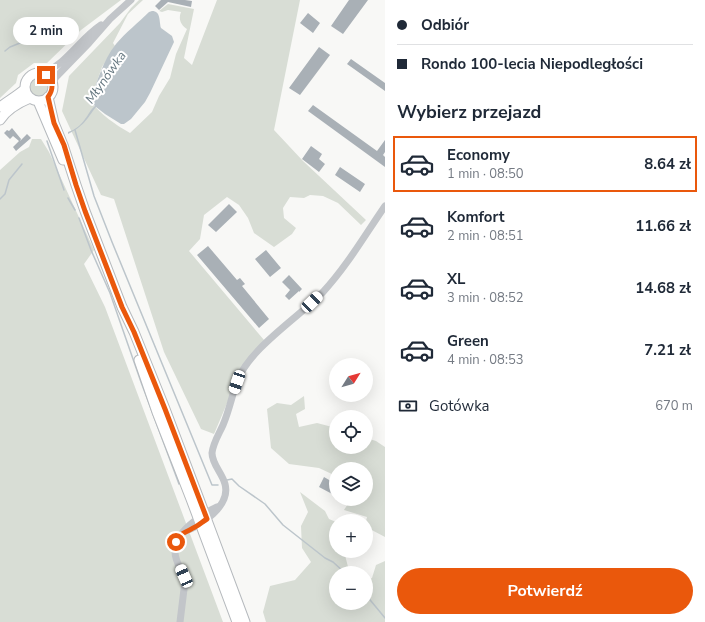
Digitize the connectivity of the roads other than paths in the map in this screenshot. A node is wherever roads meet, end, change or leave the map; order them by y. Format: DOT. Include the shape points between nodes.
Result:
graph roads {
  1 [pos="131,0"];
  2 [pos="110,19"];
  3 [pos="43,74"];
  4 [pos="52,83"];
  5 [pos="25,89"];
  6 [pos="48,97"];
  7 [pos="34,100"];
  8 [pos="0,107"];
  9 [pos="0,120"];
  10 [pos="76,185"];
  11 [pos="385,206"];
  12 [pos="203,519"];
  13 [pos="180,622"];
  14 [pos="237,622"];
  15 [pos="245,622"];
  1 -- 2 [label="street"];
  2 -- 3 [label="street" via="87,36 69,56"];
  2 -- 4 [label="street"];
  3 -- 4 [label="main road"];
  3 -- 5 [label="main road" via="31,76 26,82"];
  4 -- 6 [label="main road" via="52,91"];
  5 -- 7 [label="main road"];
  5 -- 8 [label="main road"];
  6 -- 7 [label="main road"];
  6 -- 10 [label="main road" via="54,123 64,145"];
  7 -- 9 [label="main road" via="17,104"];
  7 -- 10 [label="main road"];
  10 -- 12 [label="main road" via="122,307 147,384"];
  11 -- 12 [label="street" via="344,267 323,292 270,339 241,373 212,451 225,484 225,497 217,510"];
  12 -- 13 [label="street" via="192,523 179,537 175,546 185,581"];
  12 -- 14 [label="main road"];
  12 -- 15 [label="main road"];
}
